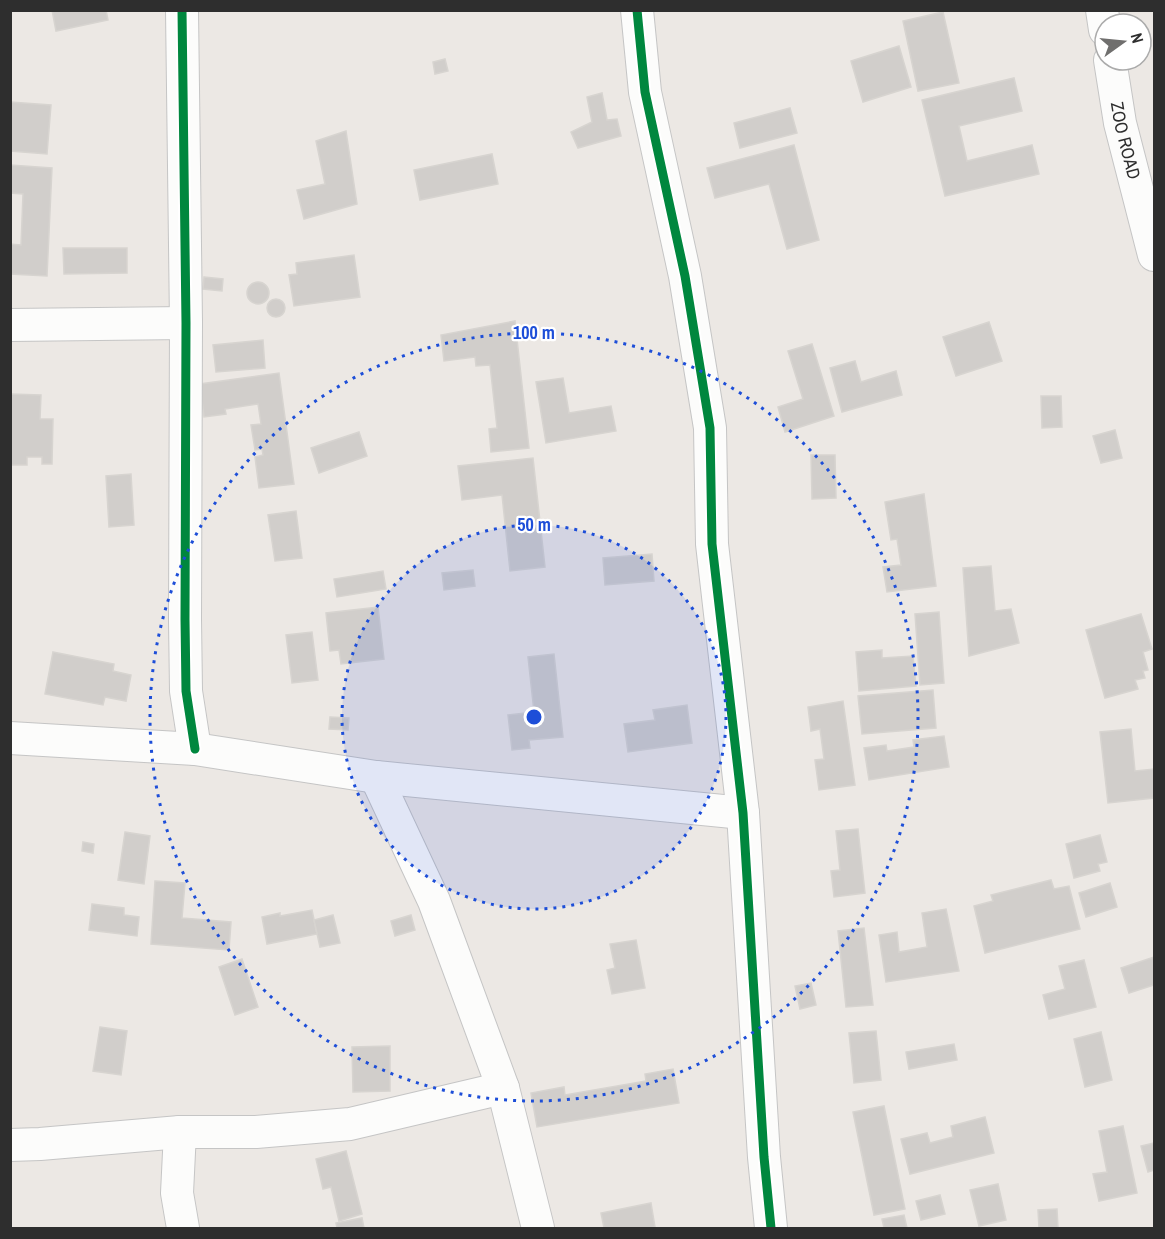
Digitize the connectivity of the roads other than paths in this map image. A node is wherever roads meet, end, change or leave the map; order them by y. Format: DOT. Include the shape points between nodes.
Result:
graph roads {
  1 [pos="182,10"];
  2 [pos="638,10"];
  3 [pos="1112,72"];
  4 [pos="1155,255"];
  5 [pos="186,323"];
  6 [pos="10,325"];
  7 [pos="10,738"];
  8 [pos="195,749"];
  9 [pos="376,777"];
  10 [pos="742,813"];
  11 [pos="503,1088"];
  12 [pos="180,1132"];
  13 [pos="10,1145"];
  14 [pos="183,1228"];
  15 [pos="538,1228"];
  16 [pos="771,1228"];
  1 -- 5 [label="street"];
  2 -- 10 [label="street" via="645,92 685,276 710,428 712,544"];
  3 -- 4 [label="street, ZOO ROAD" via="1120,123"];
  5 -- 6 [label="street"];
  5 -- 8 [label="street" via="184,619 186,690"];
  7 -- 8 [label="street"];
  8 -- 9 [label="street"];
  9 -- 10 [label="street"];
  9 -- 11 [label="street" via="434,901"];
  10 -- 16 [label="street"];
  11 -- 12 [label="street" via="351,1124 256,1132"];
  11 -- 15 [label="street"];
  12 -- 13 [label="street"];
  12 -- 14 [label="street" via="177,1193"];
}
